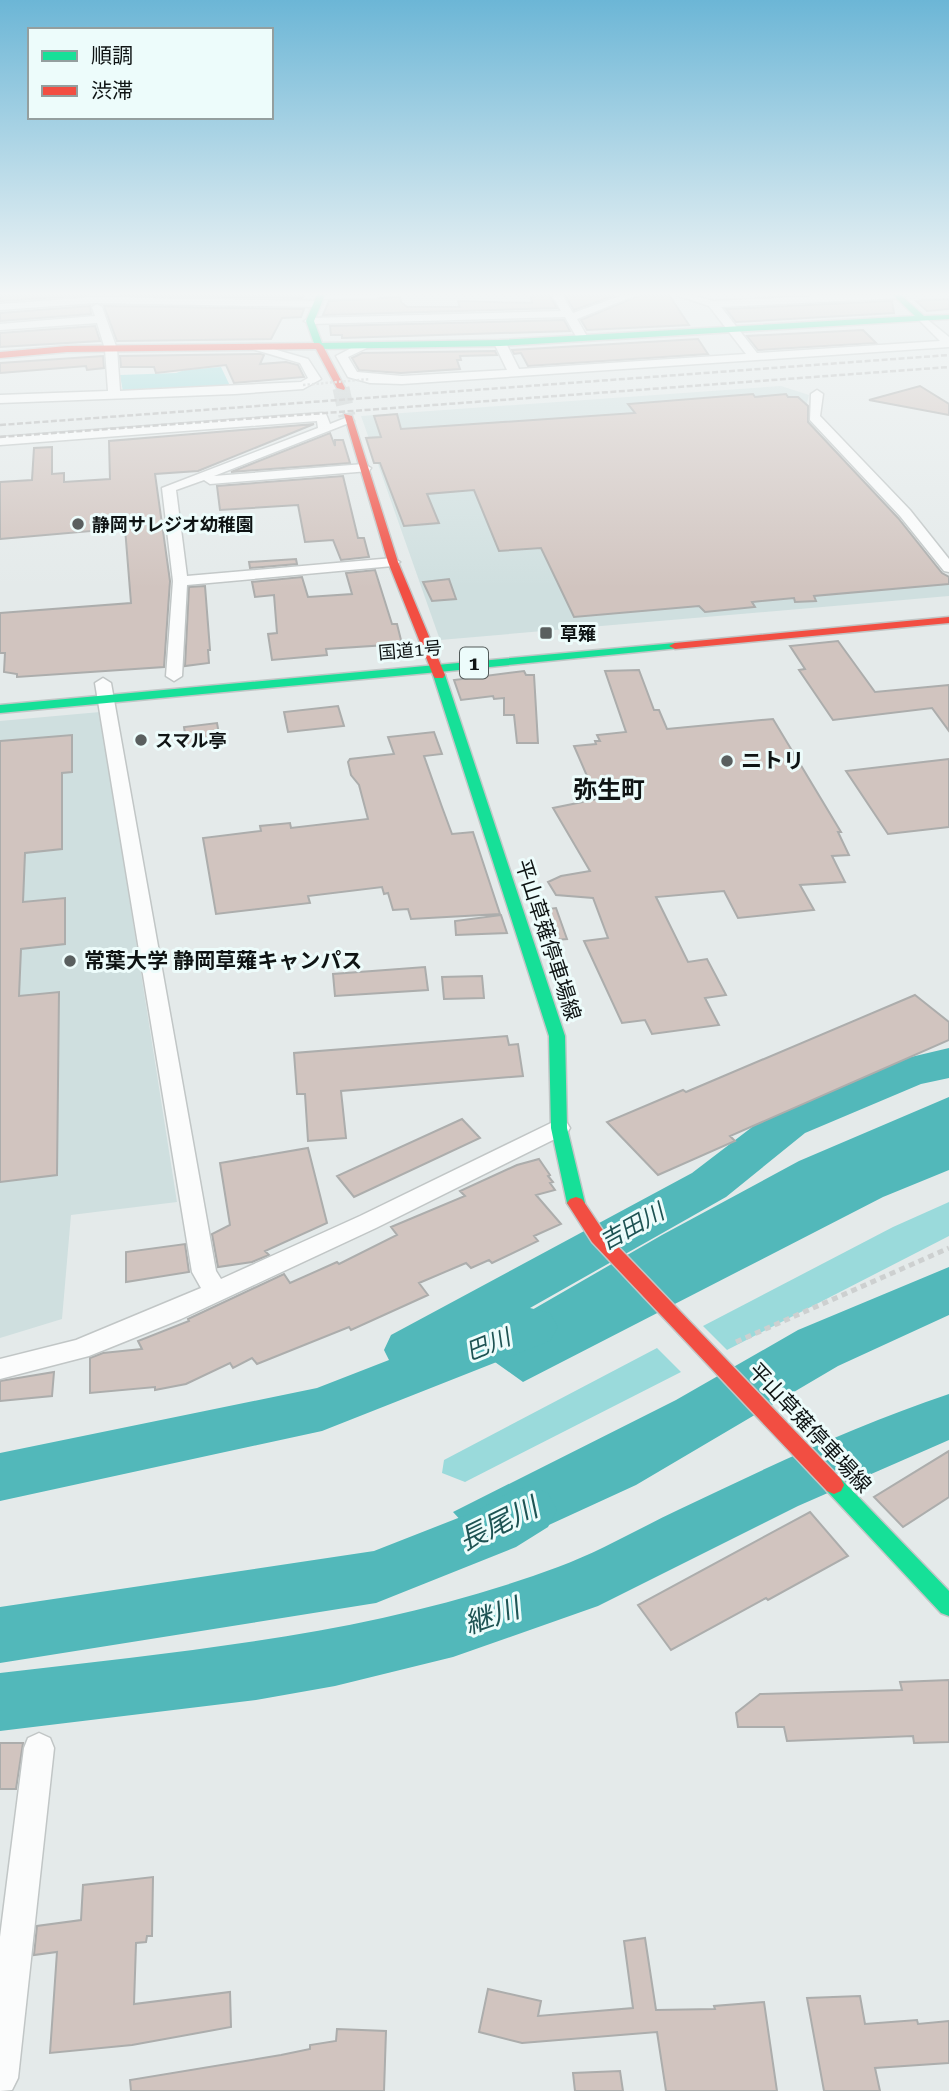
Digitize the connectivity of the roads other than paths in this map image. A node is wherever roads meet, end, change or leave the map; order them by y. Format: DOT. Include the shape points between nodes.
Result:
graph roads {
  1 [pos="114,393"];
  2 [pos="124,393"];
  3 [pos="817,394"];
  4 [pos="0,399"];
  5 [pos="348,418"];
  6 [pos="326,429"];
  7 [pos="0,441"];
  8 [pos="365,468"];
  9 [pos="182,483"];
  10 [pos="393,562"];
  11 [pos="949,569"];
  12 [pos="180,581"];
  13 [pos="949,608"];
  14 [pos="949,620"];
  15 [pos="436,655"];
  16 [pos="322,662"];
  17 [pos="174,677"];
  18 [pos="104,691"];
  19 [pos="0,693"];
  20 [pos="0,709"];
  21 [pos="559,1128"];
  22 [pos="215,1292"];
  23 [pos="0,1369"];
  24 [pos="949,1606"];
  25 [pos="39,1748"];
  26 [pos="0,2078"];
  1 -- 2 [label="street"];
  1 -- 4 [label="street"];
  3 -- 11 [label="street" via="814,417 905,513"];
  5 -- 6 [label="street"];
  5 -- 8 [label="main road, 平山草薙停車場線"];
  6 -- 7 [label="street" via="322,417"];
  6 -- 9 [label="street"];
  8 -- 9 [label="street"];
  8 -- 10 [label="main road, 平山草薙停車場線"];
  9 -- 12 [label="street" via="169,488"];
  10 -- 12 [label="street"];
  10 -- 15 [label="main road, 平山草薙停車場線"];
  12 -- 17 [label="street"];
  13 -- 15 [label="main road, 国道1号 / 1"];
  14 -- 15 [label="main road, 国道1号 / 1"];
  15 -- 18 [label="main road, 国道1号 / 1"];
  15 -- 21 [label="main road, 平山草薙停車場線" via="557,1037"];
  16 -- 17 [label="main road, 国道1号 / 1"];
  17 -- 18 [label="main road, 国道1号 / 1"];
  18 -- 19 [label="main road, 国道1号 / 1"];
  18 -- 20 [label="main road, 国道1号 / 1"];
  18 -- 22 [label="street" via="204,1272"];
  21 -- 22 [label="street"];
  21 -- 24 [label="main road, 平山草薙停車場線" via="577,1206 598,1237"];
  22 -- 23 [label="street" via="80,1349"];
  25 -- 26 [label="street"];
}
